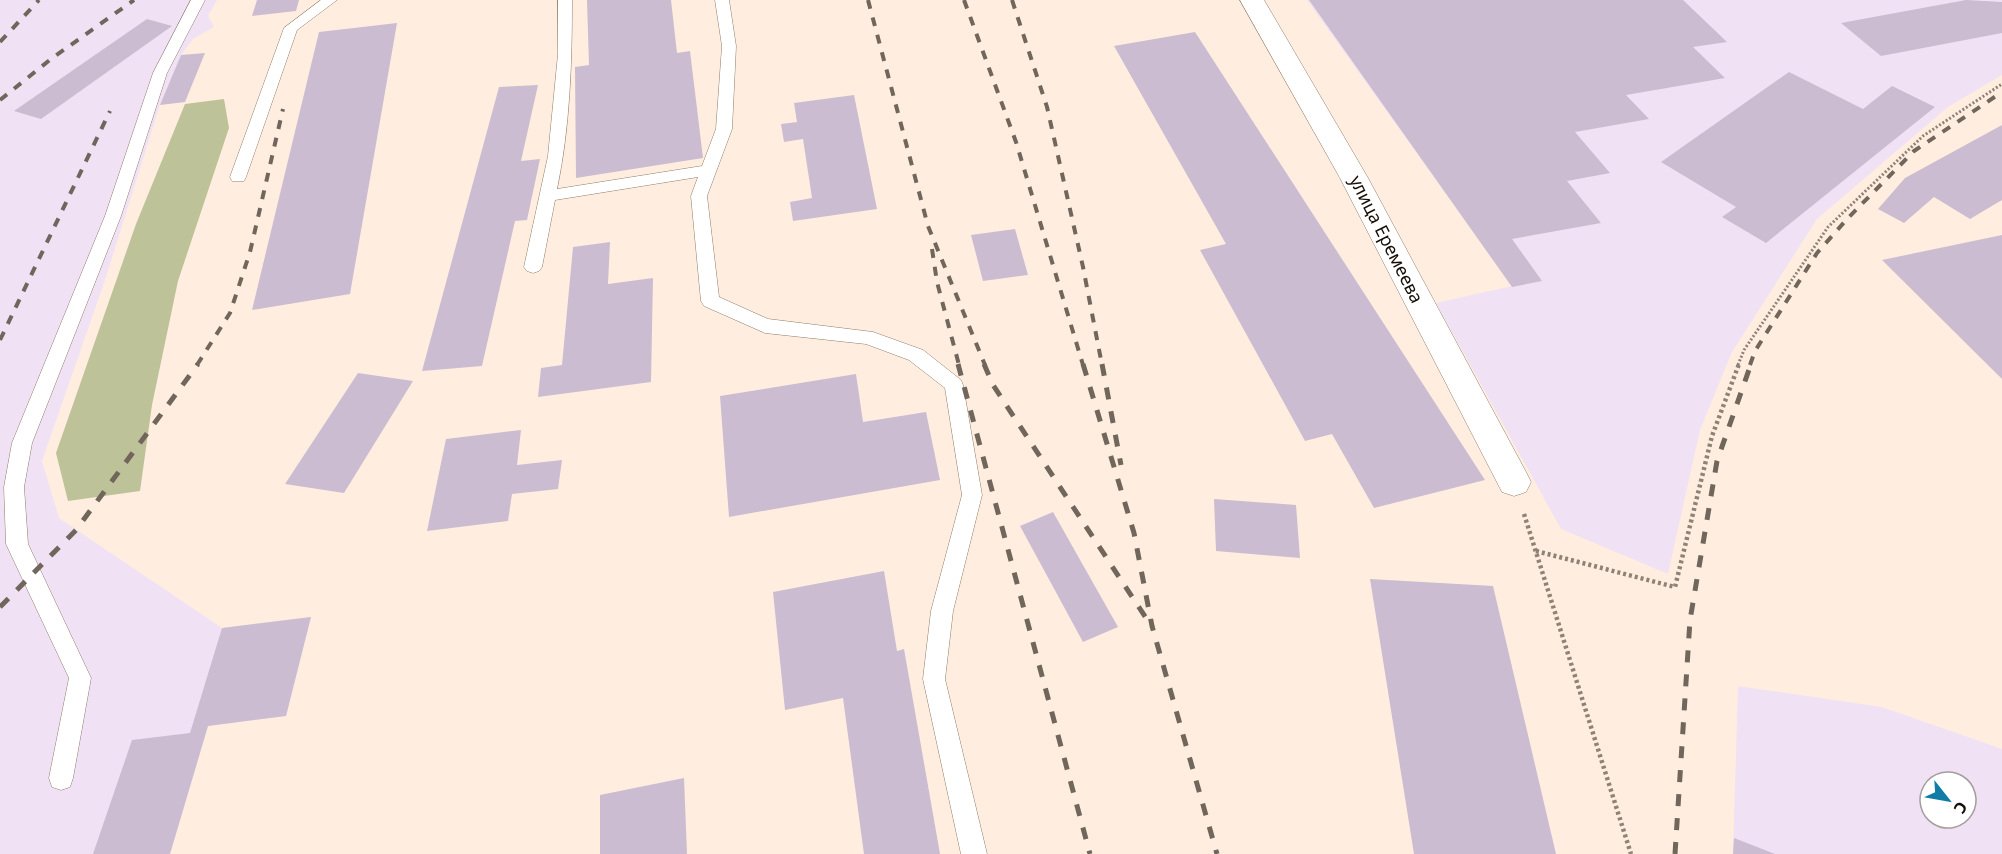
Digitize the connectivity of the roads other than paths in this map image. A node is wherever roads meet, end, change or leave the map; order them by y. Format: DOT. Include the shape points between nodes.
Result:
graph roads {
  1 [pos="198,0"];
  2 [pos="330,0"];
  3 [pos="565,0"];
  4 [pos="722,0"];
  5 [pos="1252,0"];
  6 [pos="709,170"];
  7 [pos="238,177"];
  8 [pos="548,196"];
  9 [pos="533,267"];
  10 [pos="1514,482"];
  11 [pos="61,778"];
  12 [pos="974,854"];
  1 -- 11 [label="lane" via="160,73 113,216 22,443 14,487 17,544 80,678"];
  2 -- 7 [label="lane" via="291,28"];
  3 -- 8 [label="lane" via="565,54"];
  4 -- 6 [label="lane" via="729,46 724,129"];
  5 -- 10 [label="street, улица Еремеева" via="1367,198"];
  6 -- 8 [label="lane"];
  6 -- 12 [label="lane" via="699,196 710,301 765,326 867,337 916,355 954,385 972,495 942,611 934,679"];
  8 -- 9 [label="lane"];
}
